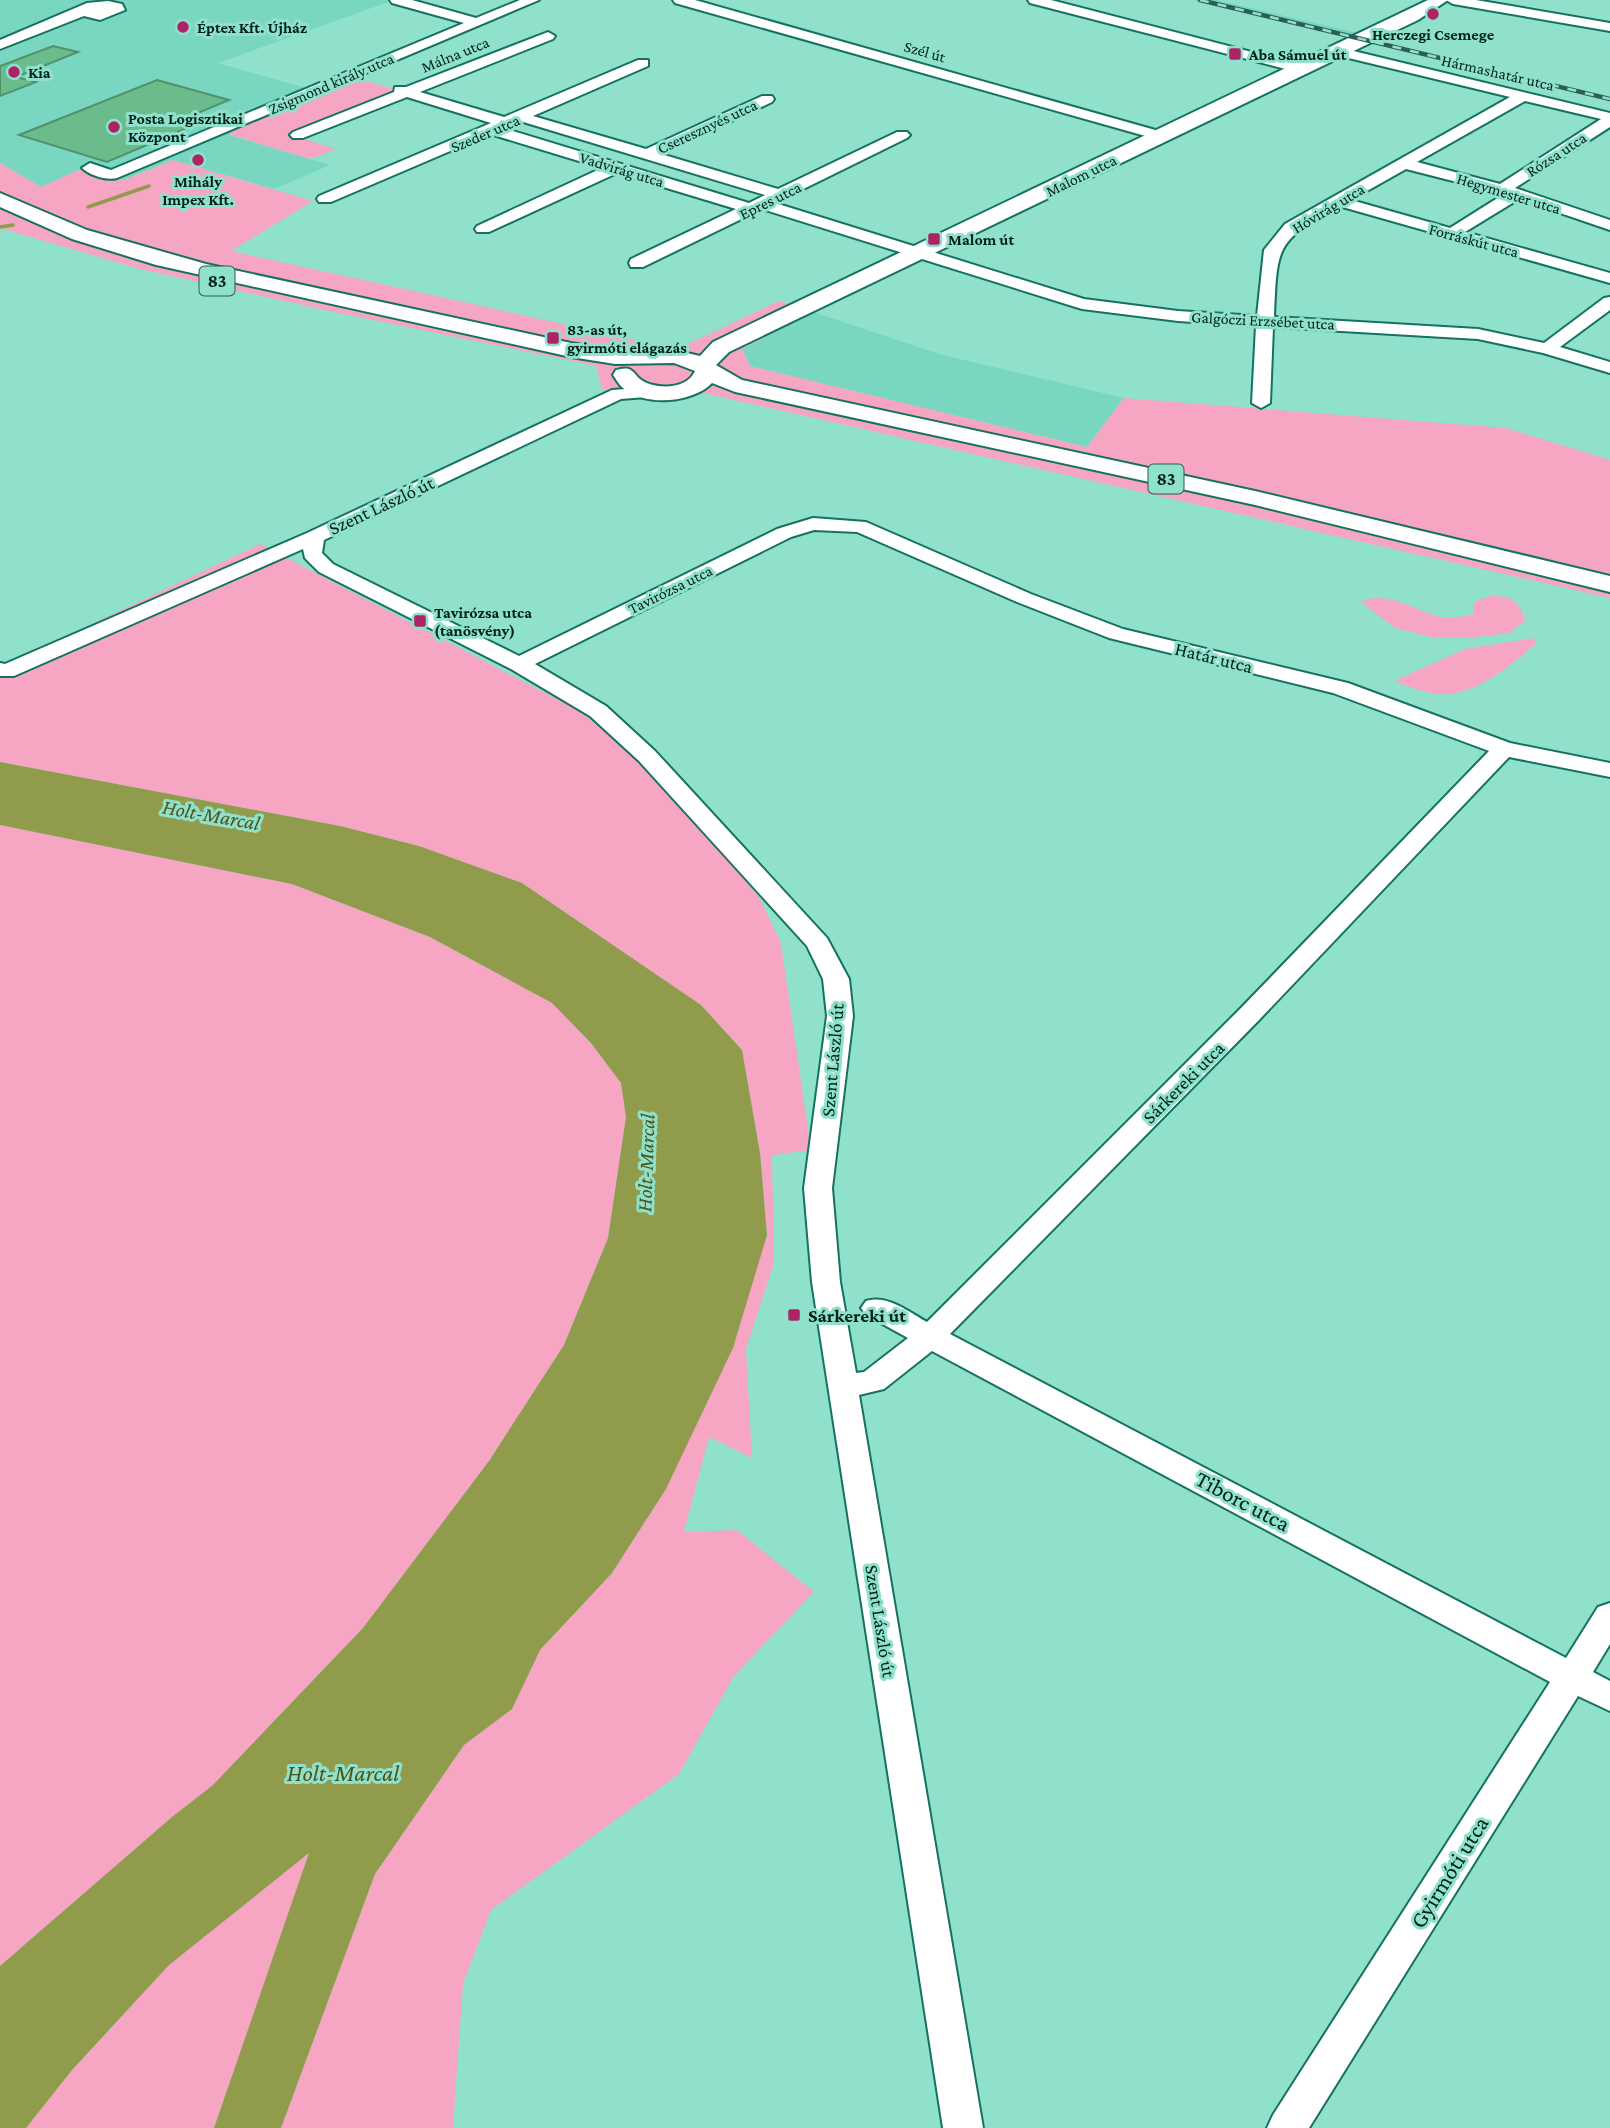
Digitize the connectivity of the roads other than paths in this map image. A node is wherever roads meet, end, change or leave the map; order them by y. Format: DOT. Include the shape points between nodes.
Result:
graph roads {
  1 [pos="397,0"];
  2 [pos="532,0"];
  3 [pos="680,0"];
  4 [pos="1035,0"];
  5 [pos="1440,0"];
  6 [pos="1452,0"];
  7 [pos="86,7"];
  8 [pos="478,23"];
  9 [pos="1610,27"];
  10 [pos="548,36"];
  11 [pos="0,45"];
  12 [pos="1337,51"];
  13 [pos="643,63"];
  14 [pos="1301,69"];
  15 [pos="352,74"];
  16 [pos="406,92"];
  17 [pos="1523,96"];
  18 [pos="767,99"];
  19 [pos="1610,118"];
  20 [pos="515,120"];
  21 [pos="492,130"];
  22 [pos="298,135"];
  23 [pos="902,135"];
  24 [pos="1161,136"];
  25 [pos="648,154"];
  26 [pos="1406,164"];
  27 [pos="617,167"];
  28 [pos="90,169"];
  29 [pos="1510,191"];
  30 [pos="782,195"];
  31 [pos="0,199"];
  32 [pos="325,199"];
  33 [pos="1338,201"];
  34 [pos="758,206"];
  35 [pos="0,212"];
  36 [pos="1610,225"];
  37 [pos="483,229"];
  38 [pos="1451,234"];
  39 [pos="920,252"];
  40 [pos="637,263"];
  41 [pos="1610,278"];
  42 [pos="1610,302"];
  43 [pos="1266,320"];
  44 [pos="1547,349"];
  45 [pos="656,357"];
  46 [pos="1610,368"];
  47 [pos="696,371"];
  48 [pos="623,383"];
  49 [pos="1261,404"];
  50 [pos="825,523"];
  51 [pos="314,537"];
  52 [pos="1610,584"];
  53 [pos="1610,595"];
  54 [pos="519,664"];
  55 [pos="0,669"];
  56 [pos="1504,749"];
  57 [pos="1610,770"];
  58 [pos="876,1308"];
  59 [pos="931,1336"];
  60 [pos="843,1387"];
  61 [pos="1610,1616"];
  62 [pos="1572,1676"];
  63 [pos="1610,1697"];
  64 [pos="963,2128"];
  65 [pos="1287,2128"];
  1 -- 8 [label="street"];
  2 -- 8 [label="street, Zsigmond király utca"];
  3 -- 24 [label="street, Szél út"];
  4 -- 14 [label="street"];
  5 -- 12 [label="main road, Malom utca"];
  6 -- 9 [label="street"];
  7 -- 11 [label="street" via="51,27"];
  8 -- 15 [label="street, Zsigmond király utca"];
  10 -- 16 [label="street, Málna utca"];
  12 -- 14 [label="main road, Malom utca"];
  12 -- 17 [label="street, Hármashatár utca"];
  13 -- 20 [label="street, Szeder utca"];
  14 -- 24 [label="main road, Malom utca"];
  15 -- 16 [label="street"];
  15 -- 28 [label="street, Zsigmond király utca" via="112,175"];
  16 -- 20 [label="street"];
  16 -- 22 [label="street, Málna utca"];
  17 -- 19 [label="street, Hármashatár utca"];
  17 -- 26 [label="street, Hóvirág utca"];
  18 -- 25 [label="street, Cseresznyés utca"];
  19 -- 29 [label="street, Rózsa utca"];
  20 -- 21 [label="street, Szeder utca"];
  20 -- 25 [label="street"];
  21 -- 27 [label="street, Vadvirág utca"];
  21 -- 32 [label="street, Szeder utca"];
  23 -- 30 [label="street, Epres utca"];
  24 -- 39 [label="main road, Malom utca"];
  25 -- 30 [label="street"];
  26 -- 29 [label="street, Hegymester utca"];
  26 -- 33 [label="street, Hóvirág utca"];
  27 -- 34 [label="street, Vadvirág utca"];
  27 -- 37 [label="street"];
  29 -- 36 [label="street, Hegymester utca"];
  29 -- 38 [label="street, Rózsa utca"];
  30 -- 34 [label="street, Epres utca"];
  31 -- 45 [label="main road, 83" via="78,233 190,265 606,356"];
  33 -- 38 [label="street, Forráskút utca"];
  33 -- 43 [label="street, Hóvirág utca" via="1291,228 1272,250"];
  34 -- 39 [label="street, Vadvirág utca"];
  34 -- 40 [label="street, Epres utca"];
  35 -- 48 [label="main road, 83" via="73,243 135,262 604,367"];
  38 -- 41 [label="street, Forráskút utca"];
  39 -- 43 [label="street, Galgóczi Erzsébet utca" via="1082,304 1178,316"];
  39 -- 47 [label="main road, Malom utca" via="721,347"];
  42 -- 44 [label="street"];
  43 -- 44 [label="street, Galgóczi Erzsébet utca" via="1467,333"];
  43 -- 49 [label="street, Hóvirág utca"];
  44 -- 46 [label="street, Galgóczi Erzsébet utca"];
  45 -- 47 [label="main road, 83"];
  45 -- 48 [label="main road, 83" via="634,364"];
  47 -- 48 [label="main road, 83" via="653,392"];
  47 -- 52 [label="main road, 83" via="735,385 1255,498"];
  47 -- 53 [label="main road, 83"];
  48 -- 51 [label="street, Szent László út"];
  50 -- 54 [label="street, Tavirózsa utca" via="784,533"];
  50 -- 56 [label="street, Határ utca" via="882,534 1116,634 1340,688"];
  51 -- 54 [label="street, Szent László út" via="312,554 326,568"];
  51 -- 55 [label="street" via="6,671"];
  54 -- 60 [label="street, Szent László út" via="598,711 648,756 818,943 829,962 840,1016 818,1188 826,1282"];
  56 -- 57 [label="street, Határ utca"];
  56 -- 59 [label="street, Sárkereki utca" via="1251,1014"];
  58 -- 59 [label="street, Tiborc utca"];
  59 -- 60 [label="street, Sárkereki utca" via="873,1381"];
  59 -- 62 [label="street, Tiborc utca"];
  60 -- 64 [label="street, Szent László út"];
  61 -- 62 [label="street, Gyirmóti utca"];
  62 -- 63 [label="street, Tiborc utca"];
  62 -- 65 [label="street, Gyirmóti utca"];
}
